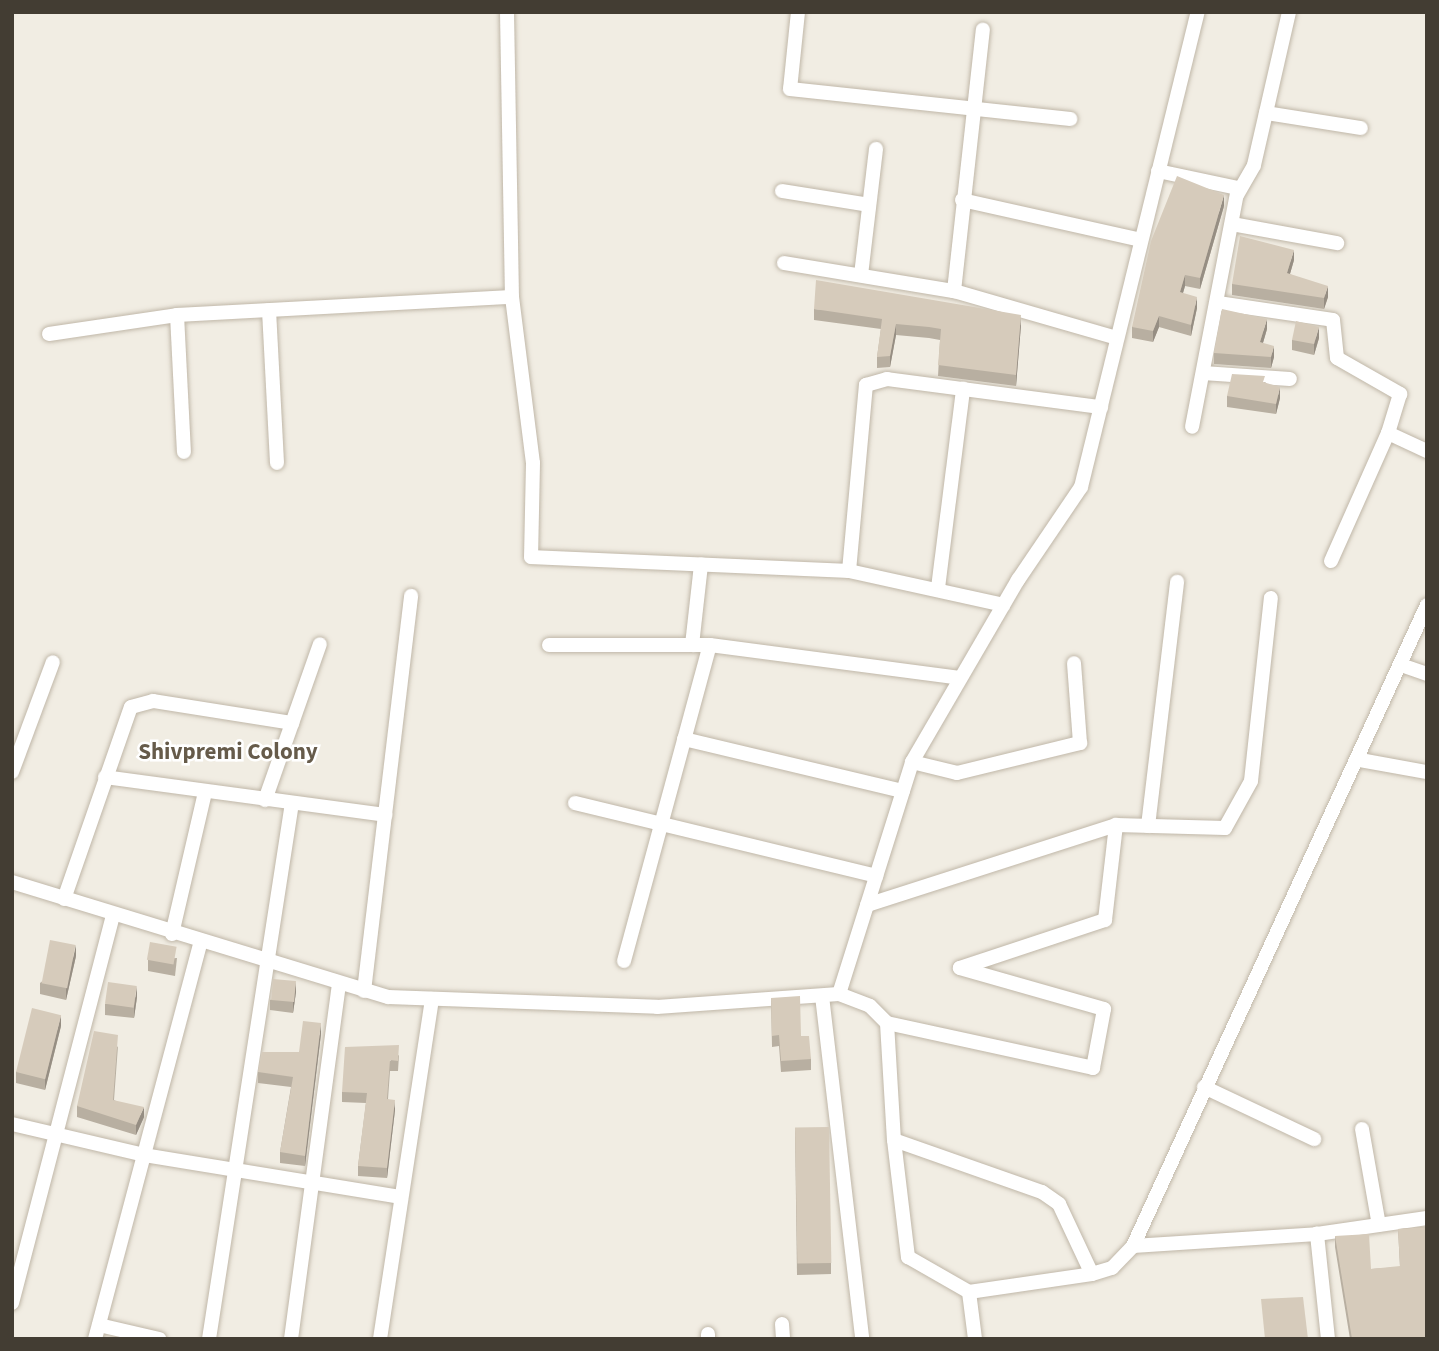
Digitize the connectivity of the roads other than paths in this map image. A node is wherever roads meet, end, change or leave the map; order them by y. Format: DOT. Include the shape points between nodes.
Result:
graph roads {
  1 [pos="507,12"];
  2 [pos="798,12"];
  3 [pos="1198,12"];
  4 [pos="1289,12"];
  5 [pos="983,30"];
  6 [pos="973,108"];
  7 [pos="1265,113"];
  8 [pos="1070,118"];
  9 [pos="1361,128"];
  10 [pos="876,149"];
  11 [pos="1158,171"];
  12 [pos="782,191"];
  13 [pos="1237,195"];
  14 [pos="962,200"];
  15 [pos="869,205"];
  16 [pos="1232,224"];
  17 [pos="1141,240"];
  18 [pos="1337,243"];
  19 [pos="784,263"];
  20 [pos="861,275"];
  21 [pos="954,291"];
  22 [pos="512,296"];
  23 [pos="1218,303"];
  24 [pos="269,310"];
  25 [pos="177,315"];
  26 [pos="49,334"];
  27 [pos="1117,338"];
  28 [pos="1203,373"];
  29 [pos="1290,379"];
  30 [pos="963,389"];
  31 [pos="1101,407"];
  32 [pos="1192,427"];
  33 [pos="1388,433"];
  34 [pos="1427,451"];
  35 [pos="184,452"];
  36 [pos="277,463"];
  37 [pos="1331,562"];
  38 [pos="701,565"];
  39 [pos="849,571"];
  40 [pos="1177,582"];
  41 [pos="938,588"];
  42 [pos="411,596"];
  43 [pos="1270,598"];
  44 [pos="1003,605"];
  45 [pos="1427,605"];
  46 [pos="320,644"];
  47 [pos="549,645"];
  48 [pos="692,645"];
  49 [pos="710,645"];
  50 [pos="53,662"];
  51 [pos="1074,663"];
  52 [pos="1401,665"];
  53 [pos="1427,674"];
  54 [pos="960,678"];
  55 [pos="292,723"];
  56 [pos="684,739"];
  57 [pos="1360,760"];
  58 [pos="912,762"];
  59 [pos="1426,771"];
  60 [pos="12,772"];
  61 [pos="105,776"];
  62 [pos="903,791"];
  63 [pos="205,792"];
  64 [pos="265,800"];
  65 [pos="292,803"];
  66 [pos="575,803"];
  67 [pos="386,815"];
  68 [pos="662,824"];
  69 [pos="1116,825"];
  70 [pos="1148,826"];
  71 [pos="876,876"];
  72 [pos="14,883"];
  73 [pos="12,899"];
  74 [pos="64,899"];
  75 [pos="867,905"];
  76 [pos="113,915"];
  77 [pos="172,934"];
  78 [pos="200,943"];
  79 [pos="624,961"];
  80 [pos="267,964"];
  81 [pos="339,984"];
  82 [pos="364,991"];
  83 [pos="839,994"];
  84 [pos="822,996"];
  85 [pos="432,999"];
  86 [pos="887,1023"];
  87 [pos="1204,1087"];
  88 [pos="12,1124"];
  89 [pos="1362,1129"];
  90 [pos="55,1137"];
  91 [pos="1314,1139"];
  92 [pos="894,1140"];
  93 [pos="144,1154"];
  94 [pos="236,1168"];
  95 [pos="312,1180"];
  96 [pos="401,1197"];
  97 [pos="1427,1218"];
  98 [pos="1379,1225"];
  99 [pos="1317,1234"];
  100 [pos="1133,1246"];
  101 [pos="1092,1274"];
  102 [pos="969,1292"];
  103 [pos="12,1303"];
  104 [pos="97,1332"];
  105 [pos="159,1339"];
  106 [pos="209,1339"];
  107 [pos="291,1339"];
  108 [pos="380,1339"];
  109 [pos="862,1339"];
  110 [pos="975,1339"];
  111 [pos="1328,1339"];
  1 -- 22 [label="street"];
  2 -- 6 [label="street" via="790,89"];
  3 -- 11 [label="street"];
  4 -- 7 [label="street"];
  5 -- 6 [label="street"];
  6 -- 8 [label="street"];
  6 -- 14 [label="street"];
  7 -- 9 [label="street"];
  7 -- 13 [label="street" via="1254,165"];
  10 -- 15 [label="street"];
  11 -- 13 [label="street" via="1238,188"];
  11 -- 17 [label="street"];
  12 -- 15 [label="street"];
  13 -- 16 [label="street"];
  14 -- 17 [label="street"];
  14 -- 21 [label="street"];
  15 -- 20 [label="street"];
  16 -- 18 [label="street"];
  16 -- 23 [label="street"];
  17 -- 27 [label="street"];
  19 -- 20 [label="street"];
  20 -- 21 [label="street"];
  21 -- 27 [label="street"];
  22 -- 24 [label="street"];
  22 -- 38 [label="street" via="533,463 531,557"];
  23 -- 28 [label="street"];
  23 -- 33 [label="street" via="1333,320 1337,358 1400,394"];
  24 -- 25 [label="street"];
  24 -- 36 [label="street"];
  25 -- 26 [label="street"];
  25 -- 35 [label="street"];
  27 -- 31 [label="street"];
  28 -- 29 [label="street"];
  28 -- 32 [label="street"];
  30 -- 31 [label="street"];
  30 -- 39 [label="street" via="887,379 866,385"];
  30 -- 41 [label="street"];
  31 -- 44 [label="street" via="1082,487"];
  33 -- 34 [label="street"];
  33 -- 37 [label="street"];
  38 -- 39 [label="street"];
  38 -- 48 [label="street"];
  39 -- 41 [label="street"];
  40 -- 70 [label="street"];
  41 -- 44 [label="street"];
  42 -- 67 [label="street"];
  43 -- 70 [label="street" via="1251,782 1225,828"];
  44 -- 54 [label="street"];
  45 -- 52 [label="street"];
  46 -- 55 [label="street"];
  47 -- 48 [label="street"];
  48 -- 49 [label="street"];
  49 -- 54 [label="street"];
  49 -- 56 [label="street"];
  50 -- 60 [label="street"];
  51 -- 58 [label="street" via="1080,743 957,773"];
  52 -- 53 [label="street"];
  52 -- 57 [label="street"];
  54 -- 58 [label="street"];
  55 -- 61 [label="street" via="140,702 124,716"];
  55 -- 64 [label="street"];
  56 -- 62 [label="street"];
  56 -- 68 [label="street"];
  57 -- 59 [label="street"];
  57 -- 87 [label="street"];
  58 -- 62 [label="street"];
  61 -- 63 [label="street"];
  61 -- 74 [label="street"];
  62 -- 71 [label="street"];
  63 -- 64 [label="street"];
  63 -- 77 [label="street"];
  64 -- 65 [label="street"];
  65 -- 67 [label="street"];
  65 -- 80 [label="street"];
  66 -- 68 [label="street"];
  67 -- 82 [label="street"];
  68 -- 71 [label="street"];
  68 -- 79 [label="street"];
  69 -- 70 [label="street"];
  69 -- 75 [label="street"];
  69 -- 86 [label="street" via="1105,920 960,968 1104,1009 1093,1068"];
  71 -- 75 [label="street"];
  72 -- 73 [label="street"];
  72 -- 74 [label="street"];
  74 -- 76 [label="street"];
  75 -- 83 [label="street"];
  76 -- 77 [label="street"];
  76 -- 90 [label="street"];
  77 -- 78 [label="street"];
  78 -- 80 [label="street"];
  78 -- 93 [label="street"];
  80 -- 81 [label="street"];
  80 -- 94 [label="street"];
  81 -- 82 [label="street"];
  81 -- 95 [label="street"];
  82 -- 85 [label="street"];
  83 -- 84 [label="street"];
  83 -- 86 [label="street" via="870,1006"];
  84 -- 85 [label="street" via="657,1007"];
  84 -- 109 [label="street"];
  85 -- 96 [label="street"];
  86 -- 92 [label="street"];
  87 -- 91 [label="street"];
  87 -- 100 [label="street"];
  88 -- 90 [label="street"];
  89 -- 98 [label="street"];
  90 -- 93 [label="street"];
  90 -- 103 [label="street"];
  92 -- 101 [label="street" via="1042,1192 1059,1204"];
  92 -- 102 [label="street" via="908,1257"];
  93 -- 94 [label="street"];
  93 -- 104 [label="street"];
  94 -- 95 [label="street"];
  94 -- 106 [label="street"];
  95 -- 96 [label="street"];
  95 -- 107 [label="street"];
  96 -- 108 [label="street"];
  97 -- 98 [label="street"];
  98 -- 99 [label="street"];
  99 -- 100 [label="street"];
  99 -- 111 [label="street"];
  100 -- 101 [label="street" via="1112,1268"];
  101 -- 102 [label="street"];
  102 -- 110 [label="street"];
  104 -- 105 [label="street"];
}
